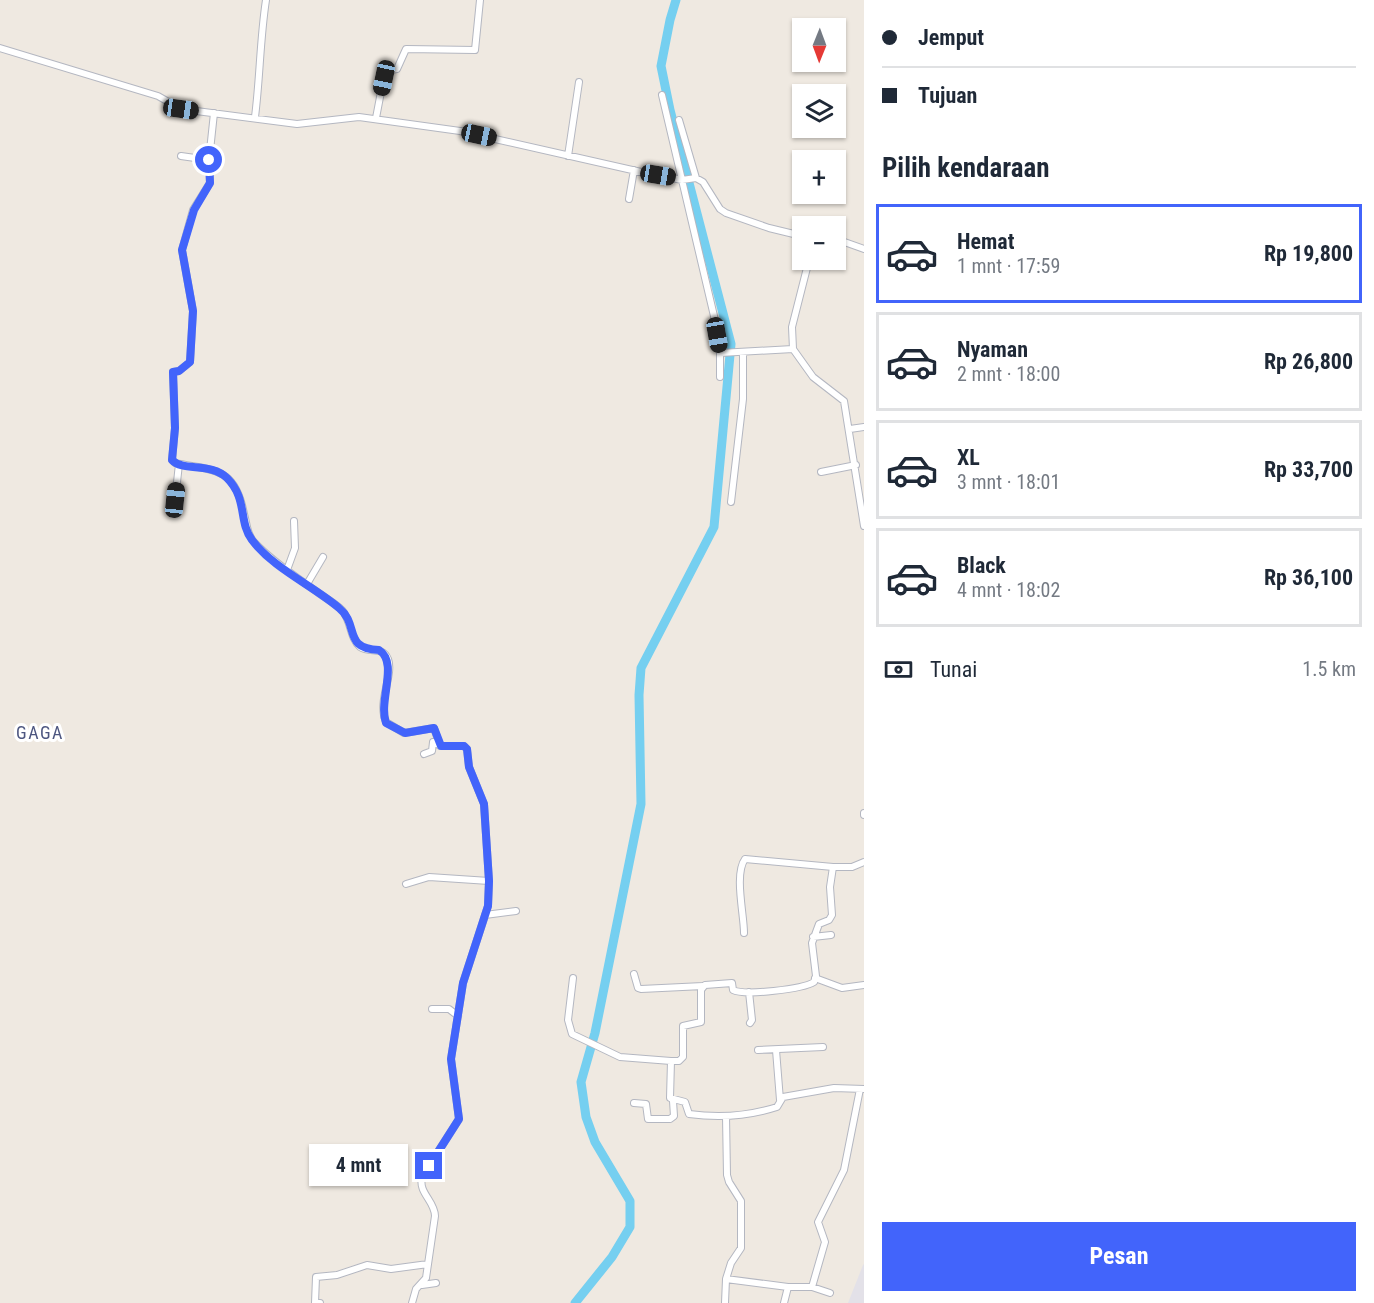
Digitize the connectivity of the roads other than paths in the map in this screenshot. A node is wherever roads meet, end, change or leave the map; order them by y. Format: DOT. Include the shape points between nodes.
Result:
graph roads {
  1 [pos="266,0"];
  2 [pos="480,0"];
  3 [pos="0,48"];
  4 [pos="579,82"];
  5 [pos="662,95"];
  6 [pos="214,113"];
  7 [pos="255,117"];
  8 [pos="376,118"];
  9 [pos="679,120"];
  10 [pos="181,156"];
  11 [pos="568,156"];
  12 [pos="209,160"];
  13 [pos="634,170"];
  14 [pos="695,178"];
  15 [pos="684,179"];
  16 [pos="629,199"];
  17 [pos="792,234"];
  18 [pos="846,243"];
  19 [pos="864,249"];
  20 [pos="806,270"];
  21 [pos="793,349"];
  22 [pos="722,353"];
  23 [pos="743,353"];
  24 [pos="720,377"];
  25 [pos="864,427"];
  26 [pos="850,429"];
  27 [pos="178,464"];
  28 [pos="856,465"];
  29 [pos="821,472"];
  30 [pos="175,500"];
  31 [pos="732,501"];
  32 [pos="294,521"];
  33 [pos="864,526"];
  34 [pos="323,557"];
  35 [pos="287,570"];
  36 [pos="307,584"];
  37 [pos="439,745"];
  38 [pos="424,754"];
  39 [pos="864,862"];
  40 [pos="833,867"];
  41 [pos="489,881"];
  42 [pos="406,884"];
  43 [pos="516,911"];
  44 [pos="485,915"];
  45 [pos="744,933"];
  46 [pos="831,935"];
  47 [pos="813,937"];
  48 [pos="634,974"];
  49 [pos="573,978"];
  50 [pos="815,978"];
  51 [pos="864,985"];
  52 [pos="703,986"];
  53 [pos="749,992"];
  54 [pos="432,1010"];
  55 [pos="458,1016"];
  56 [pos="750,1023"];
  57 [pos="823,1047"];
  58 [pos="758,1050"];
  59 [pos="776,1050"];
  60 [pos="670,1061"];
  61 [pos="862,1089"];
  62 [pos="780,1100"];
  63 [pos="673,1101"];
  64 [pos="634,1103"];
  65 [pos="726,1116"];
  66 [pos="428,1264"];
  67 [pos="726,1280"];
  68 [pos="436,1283"];
  69 [pos="418,1286"];
  70 [pos="788,1287"];
  71 [pos="812,1287"];
  72 [pos="830,1293"];
  73 [pos="320,1303"];
  74 [pos="412,1303"];
  75 [pos="725,1303"];
  76 [pos="784,1303"];
  1 -- 7 [label="street"];
  2 -- 8 [label="street" via="475,50 406,49 397,69 385,71"];
  3 -- 6 [label="street" via="158,96 181,109"];
  4 -- 11 [label="street"];
  5 -- 15 [label="street"];
  6 -- 7 [label="street"];
  6 -- 12 [label="street"];
  7 -- 8 [label="street" via="297,124 348,117"];
  8 -- 11 [label="street" via="460,130"];
  9 -- 14 [label="street"];
  10 -- 12 [label="street"];
  11 -- 13 [label="street"];
  12 -- 27 [label="street" via="210,183 194,210 182,250 193,318 190,362 173,372 175,428 171,456"];
  13 -- 15 [label="street"];
  13 -- 16 [label="street"];
  14 -- 15 [label="street"];
  14 -- 17 [label="street" via="703,182 726,213"];
  15 -- 22 [label="street"];
  18 -- 19 [label="street"];
  20 -- 21 [label="street" via="792,327"];
  21 -- 23 [label="street"];
  21 -- 26 [label="street" via="813,377 844,401"];
  22 -- 23 [label="street"];
  22 -- 24 [label="street"];
  23 -- 31 [label="street"];
  25 -- 26 [label="street"];
  26 -- 28 [label="street"];
  27 -- 30 [label="street"];
  27 -- 35 [label="street" via="214,469 226,477 240,496 251,538"];
  28 -- 29 [label="street"];
  28 -- 33 [label="street"];
  32 -- 35 [label="street" via="295,548"];
  34 -- 36 [label="street"];
  35 -- 36 [label="street"];
  36 -- 37 [label="street" via="344,612 359,646 379,650 386,657 386,723 405,733 434,728"];
  37 -- 38 [label="street" via="433,742 431,752"];
  37 -- 41 [label="street" via="467,749 469,767 484,804"];
  39 -- 40 [label="street" via="852,867"];
  40 -- 45 [label="street" via="745,859 741,868"];
  40 -- 47 [label="street" via="831,918 819,924"];
  41 -- 42 [label="street" via="429,877"];
  41 -- 44 [label="street"];
  43 -- 44 [label="street"];
  44 -- 55 [label="street" via="463,983"];
  46 -- 47 [label="street"];
  47 -- 50 [label="street"];
  48 -- 52 [label="street" via="641,989"];
  49 -- 60 [label="street" via="569,1029 572,1034 620,1057"];
  50 -- 51 [label="street" via="843,988"];
  50 -- 53 [label="street" via="811,984"];
  52 -- 53 [label="street" via="732,983 736,992"];
  52 -- 60 [label="street" via="701,1022 683,1026 683,1057"];
  53 -- 56 [label="street"];
  54 -- 55 [label="street" via="449,1009"];
  55 -- 66 [label="street" via="451,1059 458,1124 420,1182 435,1211"];
  57 -- 59 [label="street"];
  58 -- 59 [label="street"];
  59 -- 62 [label="street"];
  60 -- 63 [label="street"];
  61 -- 62 [label="street" via="810,1091"];
  61 -- 71 [label="street" via="844,1170 818,1222 825,1242"];
  62 -- 65 [label="street" via="775,1108"];
  63 -- 64 [label="street" via="674,1116 670,1119 648,1119 646,1104"];
  63 -- 65 [label="street" via="685,1102 688,1114"];
  65 -- 67 [label="street" via="727,1175 741,1201 742,1212 741,1248"];
  66 -- 69 [label="street" via="426,1278"];
  66 -- 73 [label="street" via="391,1269 367,1265 337,1275 319,1275 314,1291 315,1303"];
  67 -- 70 [label="street"];
  67 -- 75 [label="street"];
  68 -- 69 [label="street"];
  69 -- 74 [label="street"];
  70 -- 71 [label="street"];
  70 -- 76 [label="street"];
  71 -- 72 [label="street"];
}
